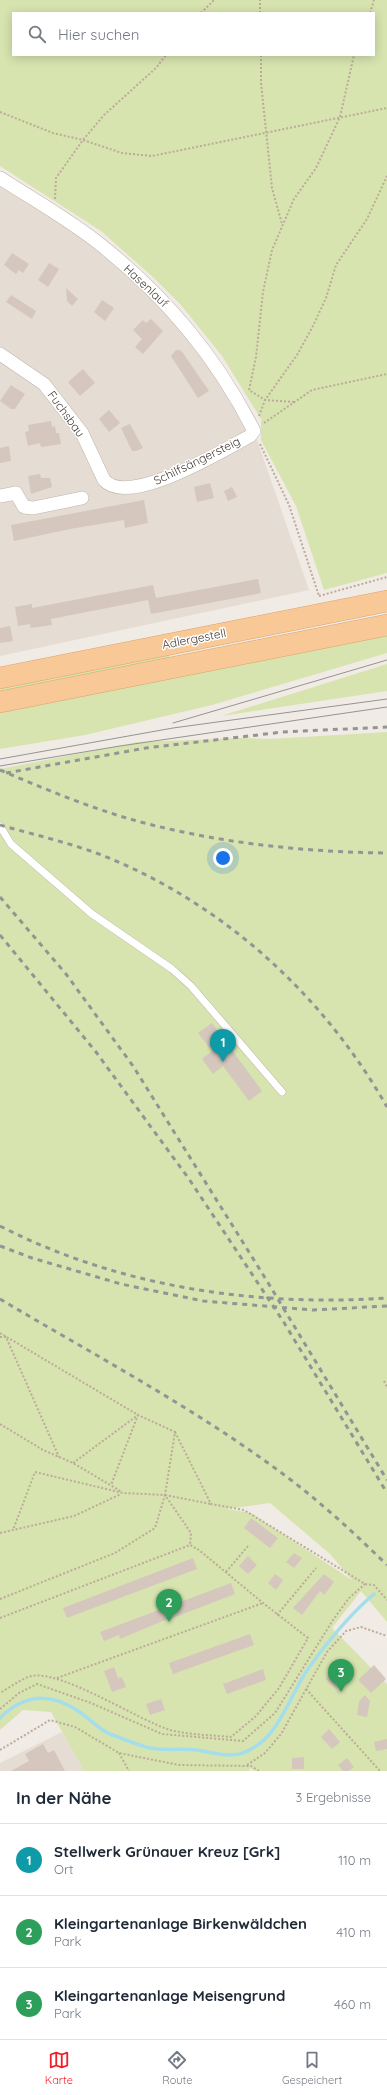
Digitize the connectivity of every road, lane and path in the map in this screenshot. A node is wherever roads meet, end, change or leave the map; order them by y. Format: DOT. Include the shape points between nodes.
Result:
graph roads {
  1 [pos="214,0"];
  2 [pos="260,0"];
  3 [pos="374,0"];
  4 [pos="202,12"];
  5 [pos="260,12"];
  6 [pos="370,12"];
  7 [pos="165,56"];
  8 [pos="261,56"];
  9 [pos="354,56"];
  10 [pos="387,108"];
  11 [pos="0,112"];
  12 [pos="340,117"];
  13 [pos="266,132"];
  14 [pos="83,140"];
  15 [pos="387,176"];
  16 [pos="0,178"];
  17 [pos="60,216"];
  18 [pos="283,226"];
  19 [pos="0,354"];
  20 [pos="387,374"];
  21 [pos="265,400"];
  22 [pos="294,402"];
  23 [pos="254,431"];
  24 [pos="114,487"];
  25 [pos="0,496"];
  26 [pos="82,498"];
  27 [pos="387,577"];
  28 [pos="319,596"];
  29 [pos="312,598"];
  30 [pos="387,601"];
  31 [pos="265,625"];
  32 [pos="387,626"];
  33 [pos="269,648"];
  34 [pos="0,678"];
  35 [pos="0,702"];
  36 [pos="0,826"];
  37 [pos="282,1092"];
  38 [pos="0,1333"];
  39 [pos="0,1337"];
  40 [pos="6,1337"];
  41 [pos="384,1381"];
  42 [pos="387,1387"];
  43 [pos="138,1415"];
  44 [pos="0,1424"];
  45 [pos="175,1432"];
  46 [pos="59,1457"];
  47 [pos="73,1463"];
  48 [pos="111,1485"];
  49 [pos="122,1493"];
  50 [pos="164,1496"];
  51 [pos="211,1504"];
  52 [pos="13,1530"];
  53 [pos="0,1533"];
  54 [pos="190,1545"];
  55 [pos="248,1546"];
  56 [pos="316,1568"];
  57 [pos="226,1572"];
  58 [pos="365,1584"];
  59 [pos="0,1599"];
  60 [pos="387,1600"];
  61 [pos="263,1603"];
  62 [pos="277,1615"];
  63 [pos="0,1618"];
  64 [pos="387,1636"];
  65 [pos="56,1679"];
  66 [pos="306,1689"];
  67 [pos="0,1693"];
  68 [pos="0,1709"];
  69 [pos="0,1750"];
  70 [pos="118,1753"];
  71 [pos="246,1766"];
  72 [pos="129,1771"];
  73 [pos="259,1771"];
  74 [pos="380,1771"];
  1 -- 4 [label="path"];
  2 -- 5 [label="path"];
  3 -- 6 [label="path"];
  7 -- 14 [label="path" via="156,68 104,114"];
  8 -- 13 [label="path"];
  9 -- 12 [label="path"];
  10 -- 12 [label="path"];
  11 -- 14 [label="path" via="53,133"];
  12 -- 13 [label="path"];
  12 -- 18 [label="path" via="316,168 294,199"];
  13 -- 14 [label="path" via="152,156 122,153"];
  13 -- 18 [label="path" via="272,188"];
  14 -- 17 [label="path" via="56,178 55,200"];
  15 -- 21 [label="path" via="367,219 336,265 326,298 312,328 297,355"];
  16 -- 17 [label="street, Hasenlauf"];
  17 -- 23 [label="street, Hasenlauf" via="100,244 172,309 209,356"];
  18 -- 21 [label="path" via="272,250 263,292 256,357 249,390"];
  19 -- 24 [label="street, Fuchsbau" via="44,384 82,433 104,480"];
  20 -- 22 [label="path" via="312,390"];
  21 -- 22 [label="path"];
  21 -- 23 [label="path"];
  22 -- 23 [label="path"];
  23 -- 24 [label="street, Schilfsängersteig" via="250,436 172,476 145,486"];
  23 -- 28 [label="path" via="289,505"];
  25 -- 26 [label="street" via="16,493 24,507 33,508"];
  27 -- 28 [label="path"];
  28 -- 29 [label="path"];
  30 -- 31 [label="main road, Adlergestell"];
  31 -- 33 [label="main road"];
  31 -- 34 [label="main road, Adlergestell"];
  32 -- 33 [label="main road, Adlergestell"];
  33 -- 35 [label="main road, Adlergestell"];
  36 -- 37 [label="lane" via="11,844 92,914 172,969 191,986"];
  38 -- 40 [label="path"];
  39 -- 40 [label="path"];
  40 -- 43 [label="path"];
  40 -- 46 [label="path"];
  41 -- 42 [label="path"];
  43 -- 45 [label="path"];
  43 -- 47 [label="path"];
  43 -- 48 [label="path"];
  44 -- 46 [label="path"];
  45 -- 50 [label="path"];
  45 -- 51 [label="path"];
  46 -- 47 [label="path"];
  47 -- 48 [label="path"];
  48 -- 49 [label="path"];
  49 -- 50 [label="path"];
  49 -- 52 [label="path" via="74,1516"];
  49 -- 52 [label="path" via="35,1472"];
  50 -- 51 [label="path"];
  50 -- 54 [label="path" via="191,1533"];
  50 -- 59 [label="path" via="155,1528 115,1553"];
  51 -- 58 [label="path" via="244,1510"];
  52 -- 53 [label="path"];
  54 -- 57 [label="path"];
  54 -- 63 [label="path"];
  55 -- 57 [label="path"];
  56 -- 62 [label="path"];
  57 -- 61 [label="path"];
  58 -- 60 [label="path" via="374,1585"];
  58 -- 68 [label="path" via="349,1598 333,1620 275,1713 243,1741 162,1734 91,1703 37,1684 19,1693"];
  61 -- 62 [label="path"];
  61 -- 65 [label="path"];
  62 -- 65 [label="path" via="308,1638 279,1688 256,1716 231,1737 171,1730"];
  64 -- 66 [label="path" via="361,1627 346,1631 327,1652"];
  65 -- 67 [label="path" via="32,1676"];
  66 -- 71 [label="path" via="281,1734 265,1753"];
  66 -- 74 [label="path"];
  69 -- 70 [label="path" via="50,1720 76,1727"];
  70 -- 71 [label="path" via="179,1765"];
  70 -- 72 [label="path"];
  71 -- 73 [label="path"];
}
